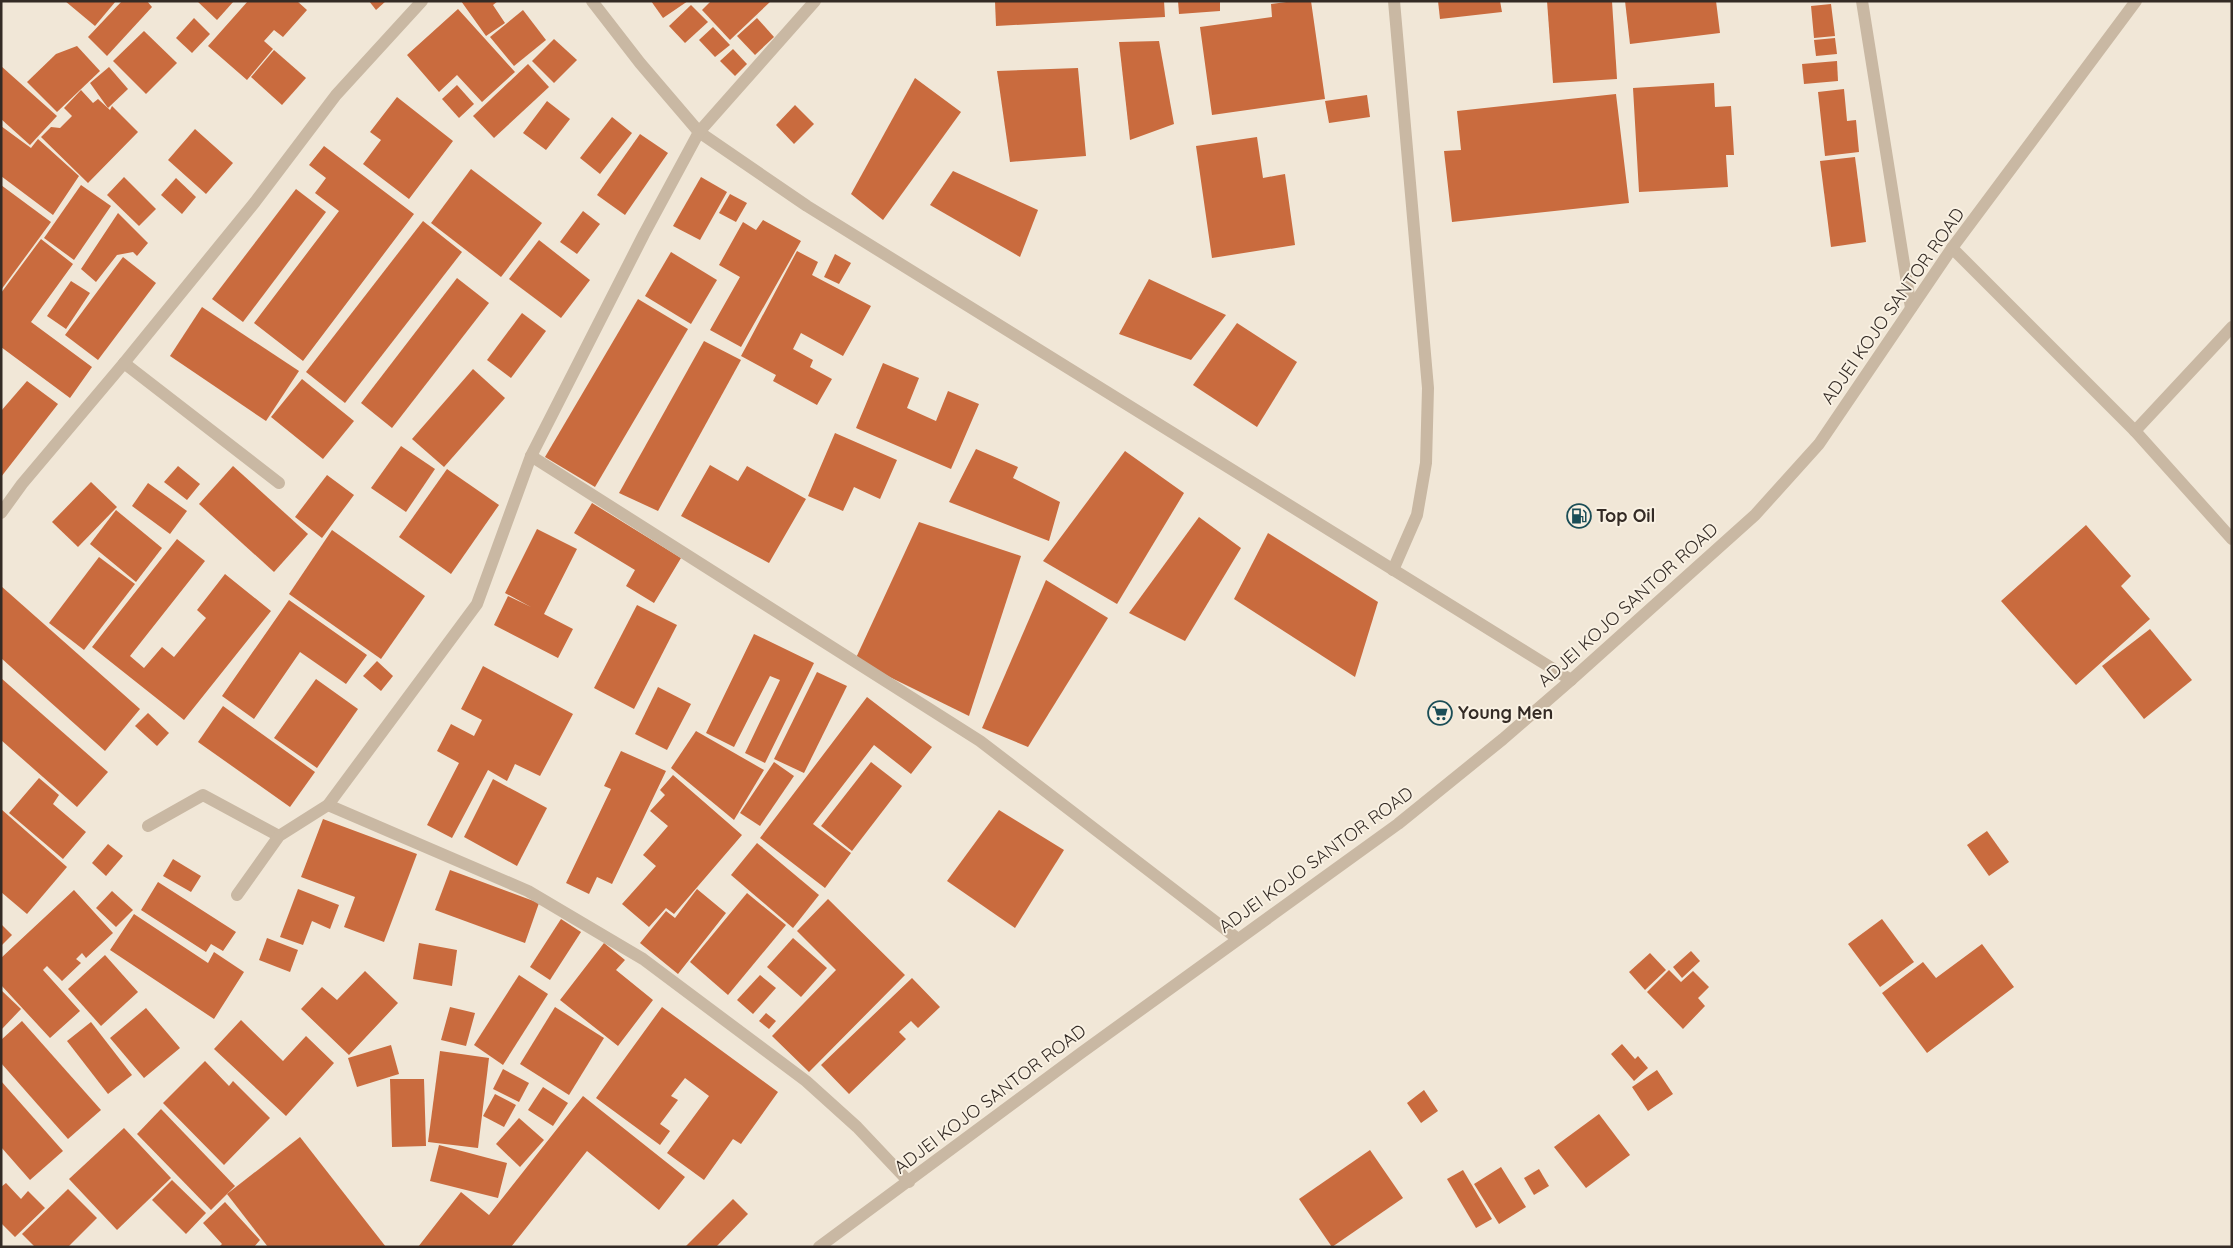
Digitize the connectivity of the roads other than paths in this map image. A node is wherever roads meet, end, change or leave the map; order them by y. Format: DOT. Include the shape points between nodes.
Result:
graph roads {
  1 [pos="422,1"];
  2 [pos="592,1"];
  3 [pos="815,1"];
  4 [pos="1394,1"];
  5 [pos="1862,1"];
  6 [pos="2136,1"];
  7 [pos="699,132"];
  8 [pos="1952,248"];
  9 [pos="1911,308"];
  10 [pos="2232,327"];
  11 [pos="124,363"];
  12 [pos="2135,432"];
  13 [pos="531,456"];
  14 [pos="279,483"];
  15 [pos="1,513"];
  16 [pos="2232,540"];
  17 [pos="1393,570"];
  18 [pos="1571,680"];
  19 [pos="328,805"];
  20 [pos="148,826"];
  21 [pos="279,836"];
  22 [pos="237,895"];
  23 [pos="1238,939"];
  24 [pos="909,1182"];
  25 [pos="819,1247"];
  1 -- 11 [label="street" via="336,95 255,202"];
  2 -- 7 [label="street"];
  3 -- 7 [label="street"];
  4 -- 17 [label="street" via="1428,388 1426,463 1417,515"];
  5 -- 9 [label="street"];
  6 -- 8 [label="street, ADJEI KOJO SANTOR ROAD"];
  7 -- 13 [label="street"];
  7 -- 17 [label="street" via="807,206"];
  8 -- 9 [label="street, ADJEI KOJO SANTOR ROAD"];
  8 -- 12 [label="street"];
  9 -- 18 [label="street, ADJEI KOJO SANTOR ROAD" via="1819,444 1755,515"];
  10 -- 12 [label="street"];
  11 -- 14 [label="street"];
  11 -- 15 [label="street"];
  12 -- 16 [label="street"];
  13 -- 19 [label="street" via="477,604"];
  13 -- 23 [label="street" via="980,741"];
  17 -- 18 [label="street"];
  18 -- 23 [label="street, ADJEI KOJO SANTOR ROAD" via="1398,824"];
  19 -- 21 [label="street"];
  19 -- 24 [label="street" via="528,891 643,959 806,1082 857,1127"];
  20 -- 21 [label="street" via="203,795"];
  21 -- 22 [label="street"];
  23 -- 24 [label="street, ADJEI KOJO SANTOR ROAD"];
  24 -- 25 [label="street, ADJEI KOJO SANTOR ROAD"];
}
